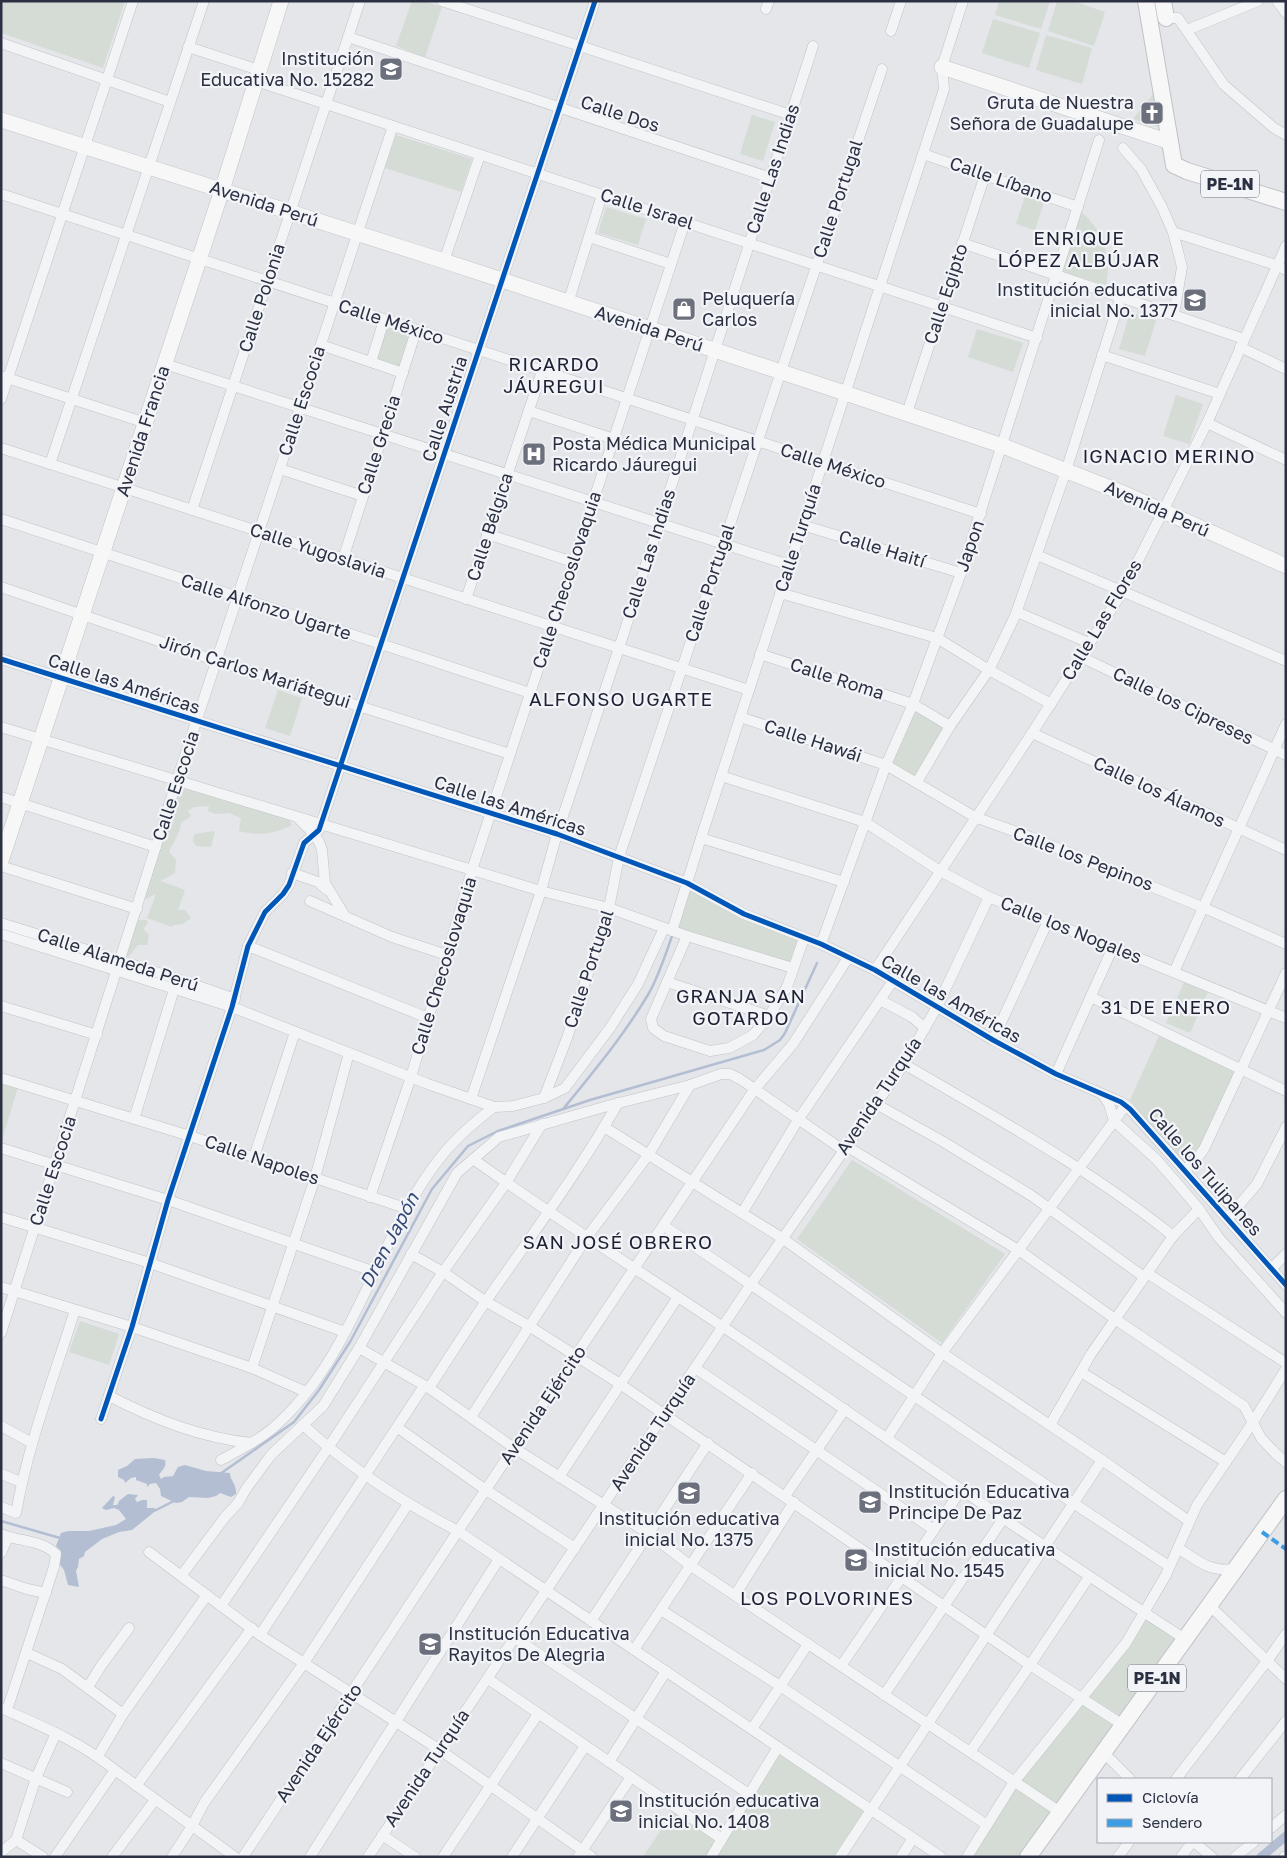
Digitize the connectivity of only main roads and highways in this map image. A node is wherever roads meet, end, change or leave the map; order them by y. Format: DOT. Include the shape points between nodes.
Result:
graph roads {
  1 [pos="1146,1"];
  2 [pos="1163,1"];
  3 [pos="1166,18"];
  4 [pos="1286,202"];
  5 [pos="1286,1499"];
  6 [pos="1028,1857"];
  1 -- 4 [label="main road, PE-1N" via="1174,165"];
  2 -- 3 [label="main road"];
  5 -- 6 [label="main road, PE-1N"];
}
